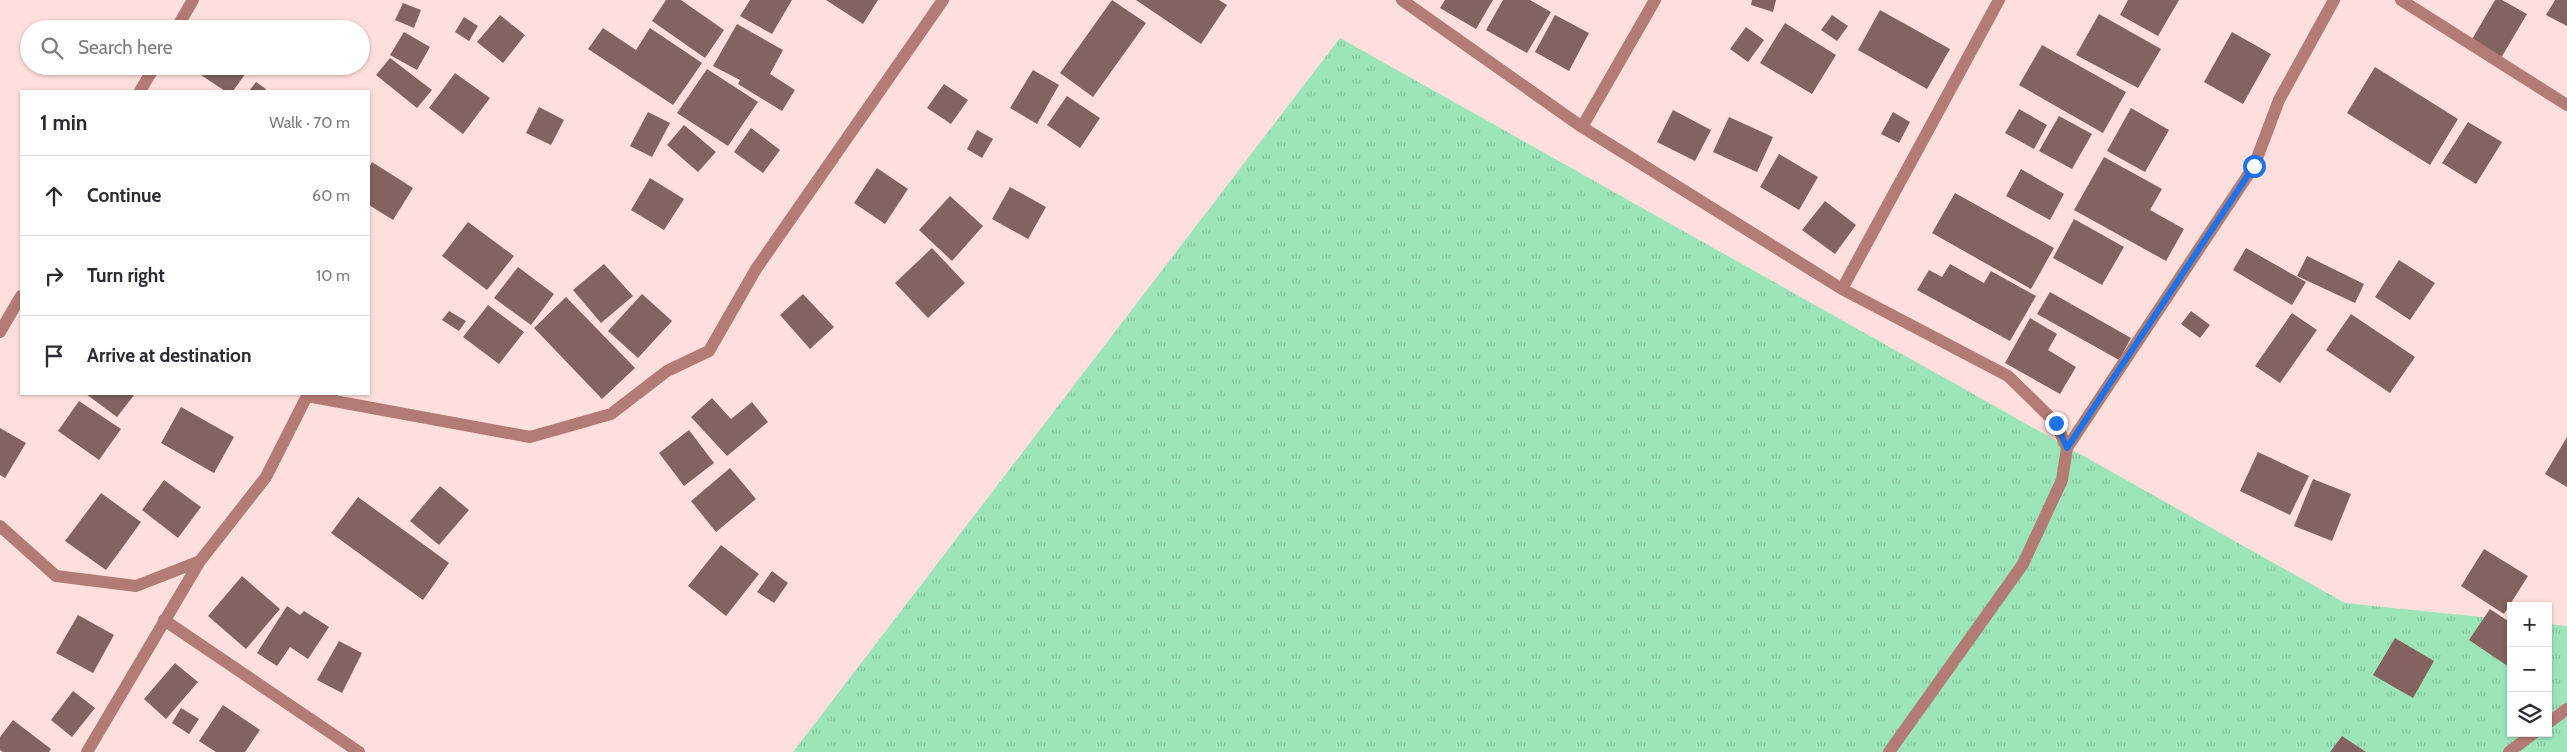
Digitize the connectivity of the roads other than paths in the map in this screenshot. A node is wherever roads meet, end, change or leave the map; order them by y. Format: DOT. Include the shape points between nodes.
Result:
graph roads {
  1 [pos="193,0"];
  2 [pos="943,0"];
  3 [pos="1402,0"];
  4 [pos="1655,0"];
  5 [pos="1999,0"];
  6 [pos="2334,0"];
  7 [pos="2400,0"];
  8 [pos="181,20"];
  9 [pos="150,75"];
  10 [pos="141,90"];
  11 [pos="2567,105"];
  12 [pos="1582,127"];
  13 [pos="1842,289"];
  14 [pos="20,298"];
  15 [pos="0,332"];
  16 [pos="2067,448"];
  17 [pos="0,526"];
  18 [pos="200,560"];
  19 [pos="164,620"];
  20 [pos="2567,709"];
  21 [pos="2552,720"];
  22 [pos="2529,737"];
  23 [pos="87,752"];
  24 [pos="359,752"];
  25 [pos="1889,752"];
  26 [pos="2509,752"];
  1 -- 8 [label="street"];
  2 -- 18 [label="street" via="756,269 709,351 667,371 611,414 530,437 307,396 266,477"];
  3 -- 12 [label="street"];
  4 -- 12 [label="street"];
  5 -- 13 [label="street"];
  6 -- 16 [label="street" via="2279,100 2254,166"];
  7 -- 11 [label="street"];
  9 -- 10 [label="street"];
  12 -- 13 [label="street"];
  13 -- 16 [label="street" via="2008,376 2056,423"];
  14 -- 15 [label="street"];
  16 -- 25 [label="street" via="2062,480 2023,564"];
  17 -- 18 [label="street" via="56,576 136,586"];
  18 -- 19 [label="street"];
  19 -- 23 [label="street"];
  19 -- 24 [label="street"];
  20 -- 21 [label="street"];
  22 -- 26 [label="street"];
}
